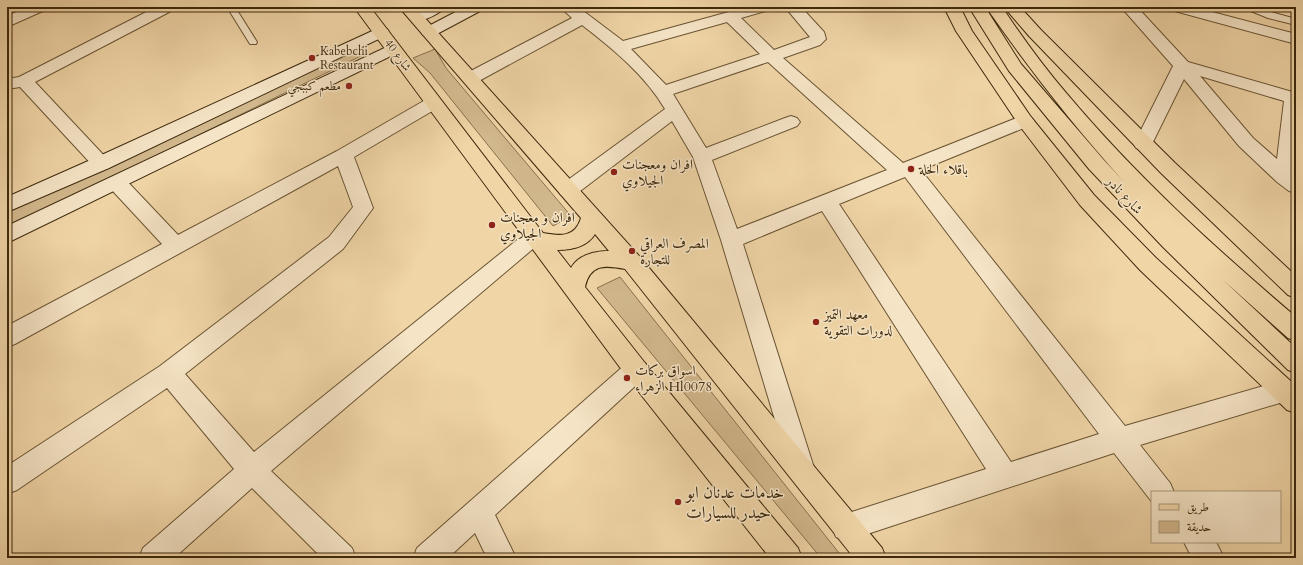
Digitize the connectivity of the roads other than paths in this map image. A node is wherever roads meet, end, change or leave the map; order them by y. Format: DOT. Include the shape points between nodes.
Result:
graph roads {
  1 [pos="40,7"];
  2 [pos="168,7"];
  3 [pos="230,7"];
  4 [pos="362,7"];
  5 [pos="437,7"];
  6 [pos="477,7"];
  7 [pos="764,7"];
  8 [pos="793,7"];
  9 [pos="952,7"];
  10 [pos="1012,7"];
  11 [pos="1129,7"];
  12 [pos="1176,7"];
  13 [pos="1234,7"];
  14 [pos="1246,7"];
  15 [pos="983,9"];
  16 [pos="576,13"];
  17 [pos="730,17"];
  18 [pos="417,18"];
  19 [pos="7,22"];
  20 [pos="1296,22"];
  21 [pos="1235,23"];
  22 [pos="381,32"];
  23 [pos="1296,39"];
  24 [pos="253,42"];
  25 [pos="620,47"];
  26 [pos="393,49"];
  27 [pos="772,57"];
  28 [pos="1182,66"];
  29 [pos="471,78"];
  30 [pos="24,81"];
  31 [pos="7,84"];
  32 [pos="663,92"];
  33 [pos="1295,98"];
  34 [pos="433,103"];
  35 [pos="674,112"];
  36 [pos="1025,121"];
  37 [pos="791,122"];
  38 [pos="1143,144"];
  39 [pos="344,155"];
  40 [pos="702,156"];
  41 [pos="102,163"];
  42 [pos="904,170"];
  43 [pos="1290,182"];
  44 [pos="117,183"];
  45 [pos="568,190"];
  46 [pos="826,201"];
  47 [pos="7,204"];
  48 [pos="592,216"];
  49 [pos="7,236"];
  50 [pos="535,238"];
  51 [pos="731,240"];
  52 [pos="176,246"];
  53 [pos="632,262"];
  54 [pos="574,288"];
  55 [pos="1296,289"];
  56 [pos="1296,313"];
  57 [pos="1296,331"];
  58 [pos="7,337"];
  59 [pos="1296,362"];
  60 [pos="636,370"];
  61 [pos="169,374"];
  62 [pos="1290,396"];
  63 [pos="1121,439"];
  64 [pos="252,470"];
  65 [pos="803,472"];
  66 [pos="1005,476"];
  67 [pos="7,481"];
  68 [pos="1159,491"];
  69 [pos="478,511"];
  70 [pos="846,527"];
  71 [pos="1199,543"];
  72 [pos="153,558"];
  73 [pos="342,558"];
  74 [pos="427,558"];
  75 [pos="502,558"];
  76 [pos="788,558"];
  77 [pos="872,558"];
  78 [pos="1210,558"];
  1 -- 19 [label="street"];
  2 -- 30 [label="street"];
  3 -- 24 [label="lane"];
  4 -- 22 [label="main road, شارع 40"];
  5 -- 18 [label="street"];
  6 -- 18 [label="street"];
  7 -- 17 [label="street"];
  8 -- 27 [label="street" via="818,35 818,39"];
  9 -- 36 [label="main road" via="964,31"];
  10 -- 38 [label="main road"];
  10 -- 56 [label="main road" via="1043,57 1067,87 1146,173"];
  11 -- 28 [label="street"];
  12 -- 21 [label="street"];
  13 -- 21 [label="street"];
  14 -- 20 [label="lane"];
  15 -- 57 [label="main road" via="1017,42 1048,83 1124,169 1202,247"];
  15 -- 59 [label="main road, شارع نادر" via="1016,67 1126,197"];
  16 -- 25 [label="street"];
  16 -- 29 [label="street"];
  17 -- 25 [label="street"];
  17 -- 27 [label="street"];
  18 -- 29 [label="main road"];
  21 -- 23 [label="street"];
  22 -- 26 [label="main road, شارع 40"];
  22 -- 41 [label="street"];
  25 -- 32 [label="street"];
  26 -- 34 [label="main road, شارع 40"];
  26 -- 44 [label="street"];
  27 -- 32 [label="street"];
  27 -- 42 [label="street"];
  28 -- 33 [label="street"];
  28 -- 38 [label="street"];
  28 -- 43 [label="street" via="1246,142"];
  29 -- 45 [label="main road"];
  30 -- 31 [label="street"];
  30 -- 41 [label="street"];
  32 -- 35 [label="street"];
  33 -- 43 [label="street"];
  34 -- 39 [label="street"];
  34 -- 50 [label="main road, شارع 40"];
  35 -- 40 [label="street"];
  35 -- 45 [label="street"];
  36 -- 42 [label="street"];
  36 -- 62 [label="main road" via="1092,205 1148,264"];
  37 -- 40 [label="street"];
  38 -- 55 [label="main road"];
  39 -- 52 [label="street"];
  39 -- 61 [label="street" via="364,208 336,243"];
  40 -- 51 [label="street"];
  41 -- 47 [label="street"];
  42 -- 46 [label="street"];
  42 -- 63 [label="street"];
  44 -- 49 [label="street"];
  44 -- 52 [label="street"];
  45 -- 48 [label="main road"];
  46 -- 51 [label="street"];
  46 -- 66 [label="street"];
  48 -- 50 [label="main road" via="587,230 578,239 558,244"];
  48 -- 53 [label="main road"];
  50 -- 54 [label="main road, شارع 40"];
  50 -- 64 [label="street"];
  51 -- 65 [label="street"];
  52 -- 58 [label="street"];
  53 -- 54 [label="main road" via="608,257 593,261 582,269 575,280"];
  53 -- 65 [label="main road"];
  54 -- 60 [label="main road, شارع 40"];
  60 -- 69 [label="street"];
  60 -- 76 [label="main road, شارع 40"];
  61 -- 64 [label="street"];
  61 -- 67 [label="street"];
  62 -- 63 [label="street"];
  63 -- 66 [label="street"];
  63 -- 68 [label="street"];
  64 -- 72 [label="street"];
  64 -- 73 [label="street"];
  65 -- 70 [label="main road"];
  66 -- 70 [label="street"];
  69 -- 74 [label="street"];
  69 -- 75 [label="street"];
  70 -- 77 [label="main road"];
  71 -- 78 [label="street"];
}
